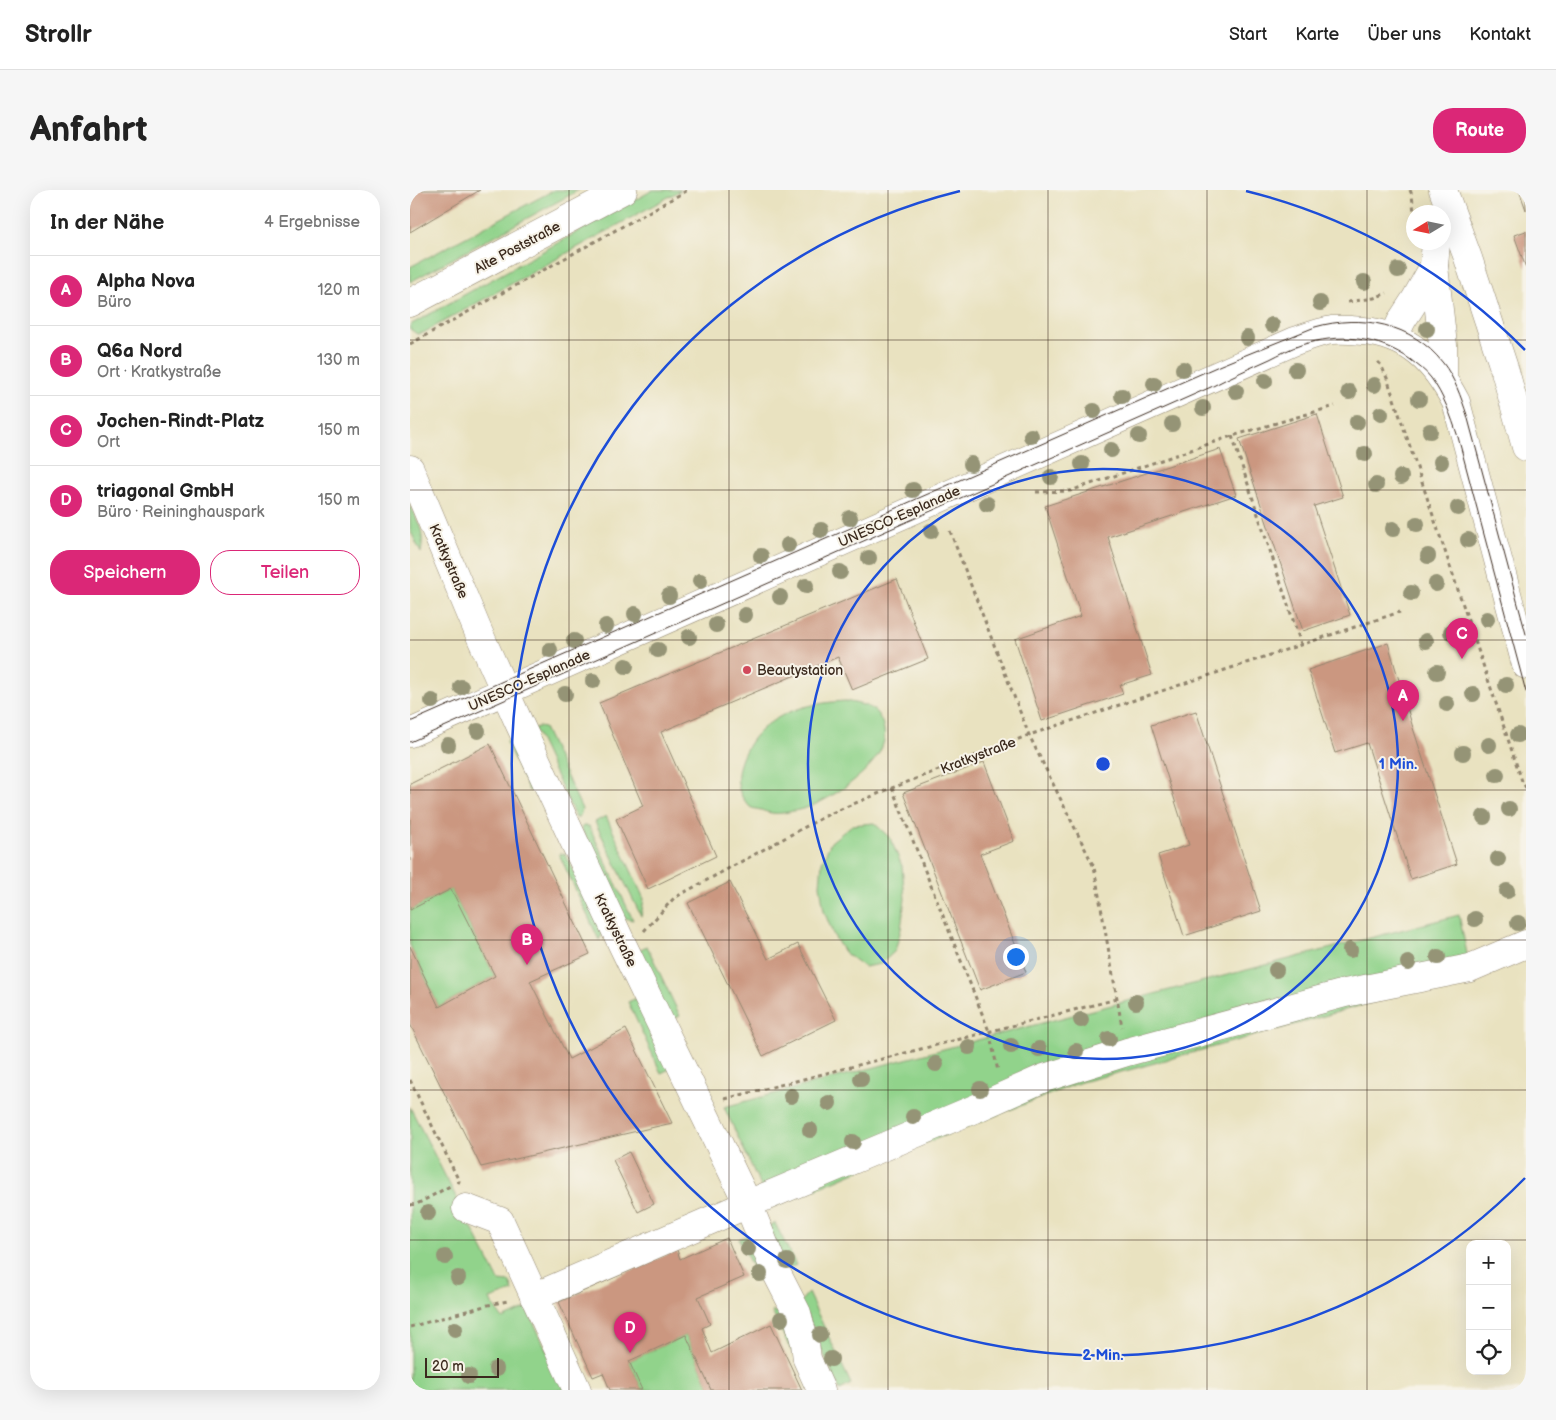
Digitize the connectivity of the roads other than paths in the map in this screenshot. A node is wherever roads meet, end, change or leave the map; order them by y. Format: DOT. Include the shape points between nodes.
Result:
graph roads {
  1 [pos="623,190"];
  2 [pos="1441,190"];
  3 [pos="1441,205"];
  4 [pos="1435,254"];
  5 [pos="410,303"];
  6 [pos="1394,337"];
  7 [pos="1443,379"];
  8 [pos="1526,447"];
  9 [pos="410,470"];
  10 [pos="1526,666"];
  11 [pos="505,690"];
  12 [pos="410,733"];
  13 [pos="1526,944"];
  14 [pos="748,1204"];
  15 [pos="466,1208"];
  16 [pos="534,1297"];
  17 [pos="577,1390"];
  18 [pos="821,1390"];
  1 -- 5 [label="street, Alte Poststraße"];
  2 -- 3 [label="street"];
  2 -- 8 [label="street" via="1468,258"];
  4 -- 6 [label="street"];
  4 -- 7 [label="street"];
  6 -- 7 [label="street, UNESCO-Esplanade" via="1418,351"];
  6 -- 11 [label="street, UNESCO-Esplanade" via="1350,329 1332,330 1295,341"];
  7 -- 10 [label="street, UNESCO-Esplanade" via="1456,402"];
  9 -- 11 [label="street, Kratkystraße"];
  11 -- 12 [label="street, UNESCO-Esplanade"];
  11 -- 14 [label="street, Kratkystraße" via="622,944"];
  13 -- 14 [label="street" via="1470,968 1345,993 1044,1078"];
  14 -- 16 [label="street"];
  14 -- 18 [label="street, Kratkystraße" via="774,1268 797,1313 807,1359"];
  15 -- 16 [label="street" via="500,1222"];
  16 -- 17 [label="street"];
}
